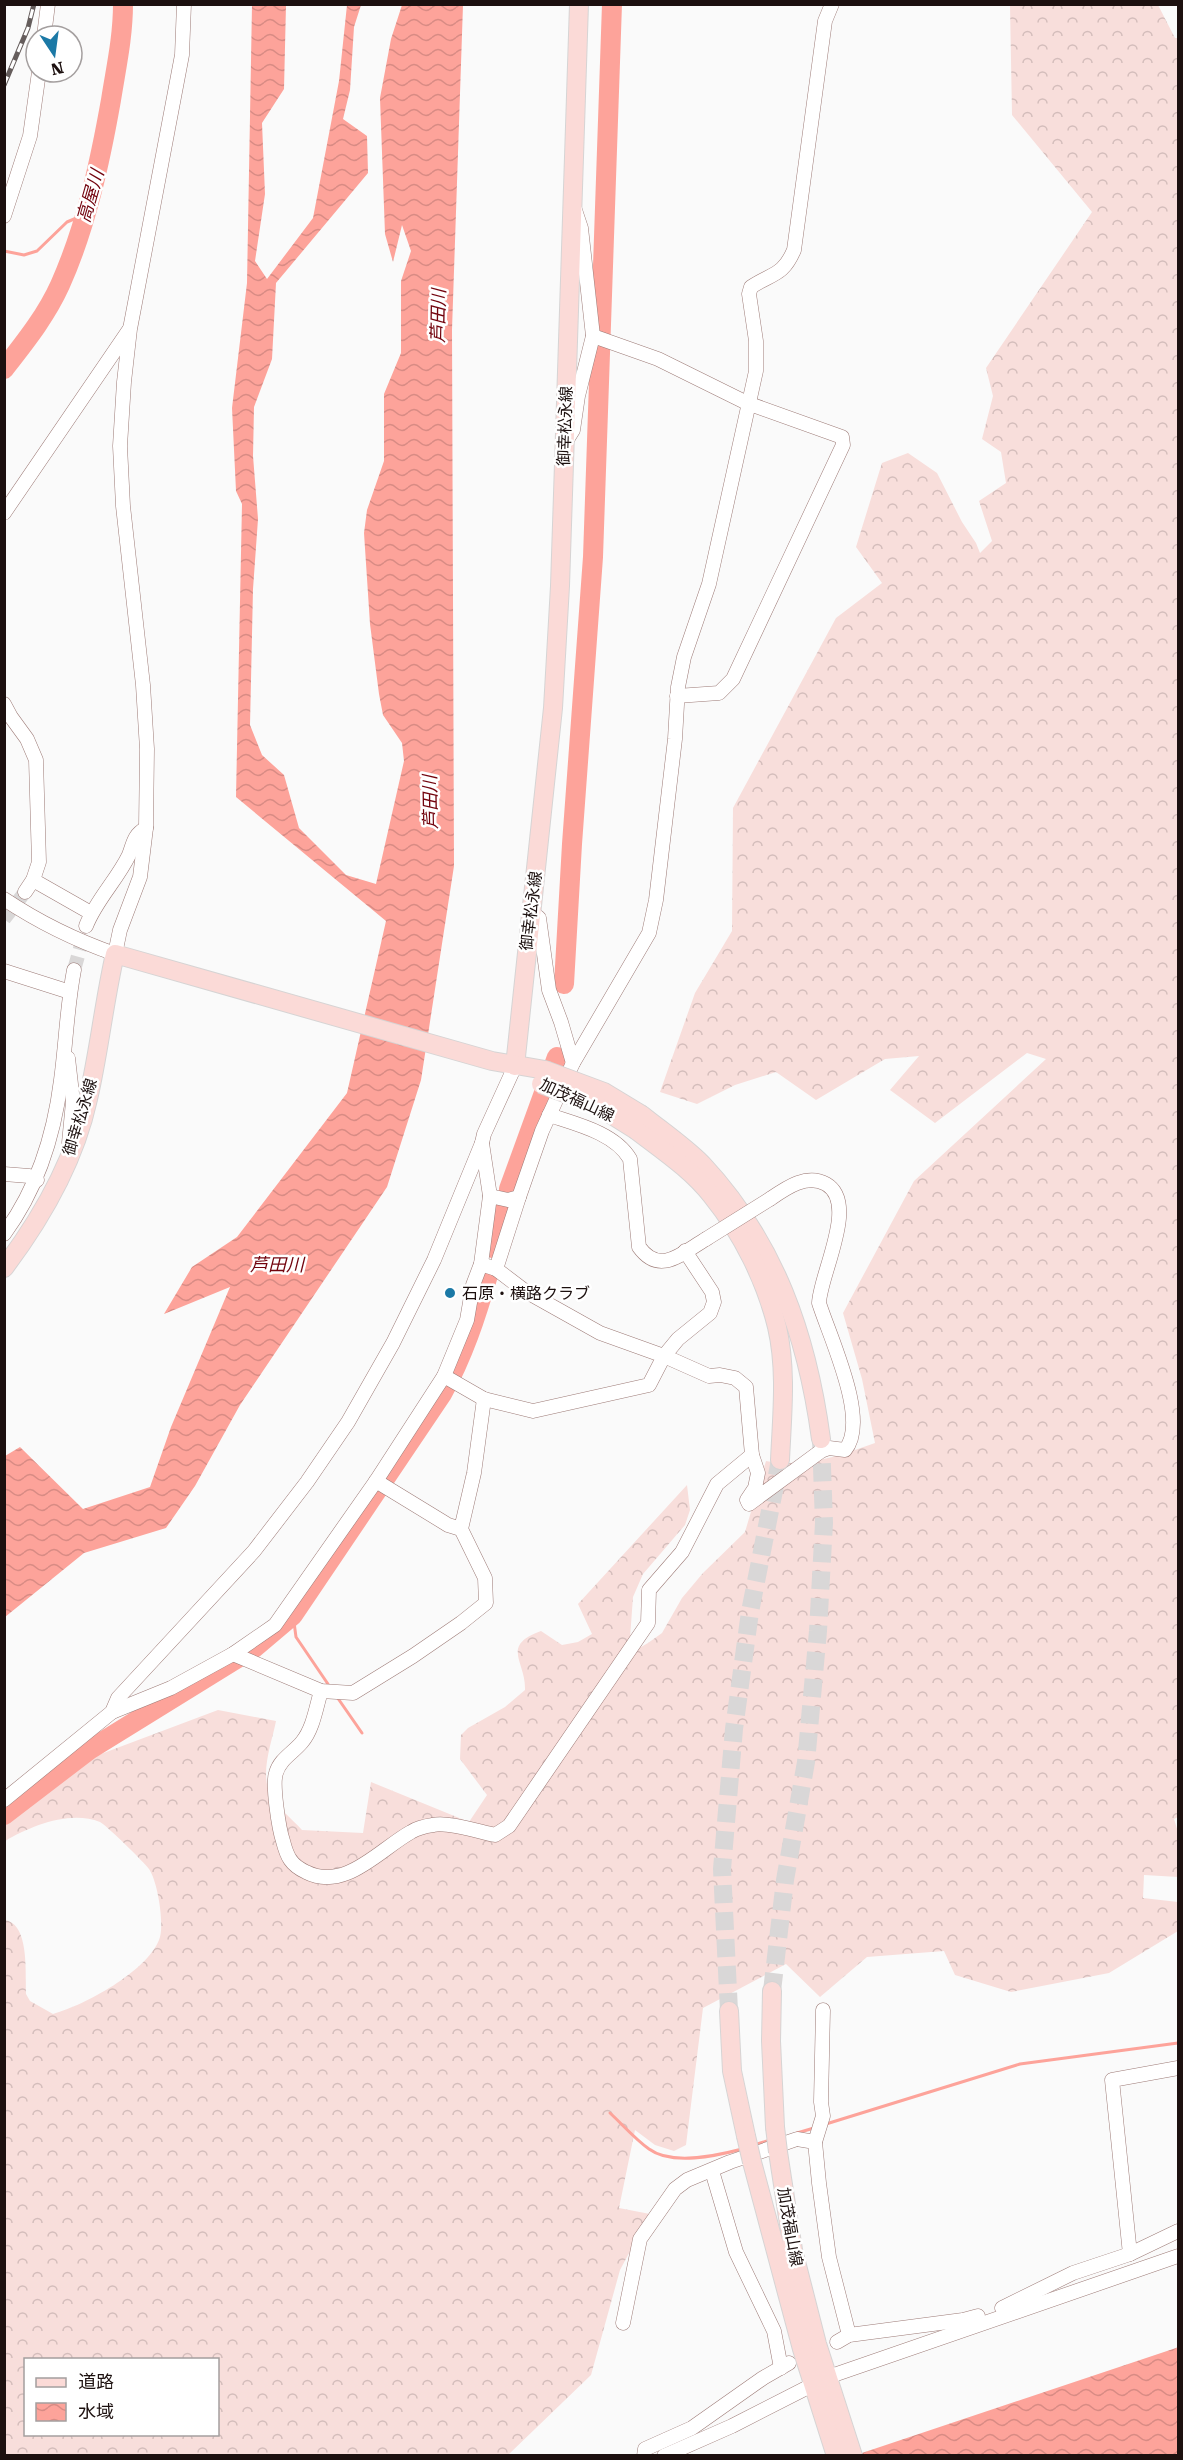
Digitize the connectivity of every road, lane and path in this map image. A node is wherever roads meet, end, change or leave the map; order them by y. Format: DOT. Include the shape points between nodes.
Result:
graph roads {
  1 [pos="48,4"];
  2 [pos="184,4"];
  3 [pos="579,4"];
  4 [pos="832,4"];
  5 [pos="46,24"];
  6 [pos="37,84"];
  7 [pos="573,202"];
  8 [pos="4,216"];
  9 [pos="130,329"];
  10 [pos="598,338"];
  11 [pos="747,403"];
  12 [pos="564,445"];
  13 [pos="4,513"];
  14 [pos="677,696"];
  15 [pos="4,704"];
  16 [pos="146,828"];
  17 [pos="4,899"];
  18 [pos="530,911"];
  19 [pos="115,954"];
  20 [pos="74,970"];
  21 [pos="4,971"];
  22 [pos="70,992"];
  23 [pos="64,1044"];
  24 [pos="573,1064"];
  25 [pos="514,1066"];
  26 [pos="549,1115"];
  27 [pos="639,1122"];
  28 [pos="482,1143"];
  29 [pos="68,1158"];
  30 [pos="4,1174"];
  31 [pos="36,1180"];
  32 [pos="490,1196"];
  33 [pos="519,1197"];
  34 [pos="4,1234"];
  35 [pos="685,1251"];
  36 [pos="481,1264"];
  37 [pos="4,1268"];
  38 [pos="496,1269"];
  39 [pos="664,1356"];
  40 [pos="448,1378"];
  41 [pos="484,1399"];
  42 [pos="821,1439"];
  43 [pos="752,1455"];
  44 [pos="780,1460"];
  45 [pos="376,1481"];
  46 [pos="461,1529"];
  47 [pos="233,1654"];
  48 [pos="329,1692"];
  49 [pos="112,1712"];
  50 [pos="4,1800"];
  51 [pos="772,1991"];
  52 [pos="823,2010"];
  53 [pos="729,2011"];
  54 [pos="1179,2068"];
  55 [pos="815,2142"];
  56 [pos="712,2171"];
  57 [pos="1179,2231"];
  58 [pos="1179,2246"];
  59 [pos="1130,2254"];
  60 [pos="1173,2258"];
  61 [pos="991,2316"];
  62 [pos="623,2323"];
  63 [pos="820,2381"];
  64 [pos="831,2411"];
  65 [pos="644,2456"];
  66 [pos="664,2456"];
  67 [pos="836,2456"];
  68 [pos="853,2456"];
  1 -- 5 [label="street"];
  2 -- 9 [label="street" via="182,56"];
  3 -- 7 [label="main road, 御幸松永線"];
  4 -- 11 [label="street" via="825,21 794,250 776,276 751,287 749,294 756,371"];
  6 -- 8 [label="street" via="30,136"];
  7 -- 10 [label="street" via="581,228"];
  7 -- 12 [label="main road, 御幸松永線"];
  9 -- 13 [label="street"];
  9 -- 16 [label="street" via="120,446 144,696"];
  10 -- 11 [label="street" via="658,359"];
  10 -- 12 [label="street" via="578,396 573,430"];
  11 -- 14 [label="street" via="709,584 684,657"];
  11 -- 14 [label="street" via="842,437 843,446 733,679 719,693"];
  12 -- 18 [label="main road, 御幸松永線" via="553,708"];
  14 -- 24 [label="street" via="656,900 649,933"];
  15 -- 16 [label="street" via="27,738 36,760 39,862 29,886 89,920 121,870 135,835"];
  16 -- 19 [label="street" via="140,878"];
  17 -- 19 [label="street" via="72,938"];
  18 -- 24 [label="street" via="539,918 549,990"];
  18 -- 25 [label="main road, 御幸松永線"];
  19 -- 25 [label="main road"];
  19 -- 29 [label="main road, 御幸松永線" via="88,1100"];
  20 -- 22 [label="street"];
  21 -- 22 [label="street"];
  22 -- 23 [label="street"];
  23 -- 29 [label="street" via="71,1067 73,1102"];
  23 -- 31 [label="street" via="57,1102 44,1163"];
  24 -- 26 [label="street"];
  25 -- 27 [label="main road, 加茂福山線, bridge"];
  25 -- 28 [label="street" via="486,1125"];
  26 -- 33 [label="street"];
  26 -- 35 [label="street" via="585,1127 623,1147 630,1159 639,1247 645,1256 664,1263"];
  27 -- 42 [label="main road, 加茂福山線" via="700,1162 729,1194 755,1235 777,1276 804,1344"];
  27 -- 44 [label="main road, 加茂福山線" via="712,1195 742,1241 762,1282 777,1328 782,1367"];
  28 -- 32 [label="street"];
  28 -- 49 [label="street" via="429,1270 348,1422 254,1551 118,1698"];
  29 -- 37 [label="main road, 御幸松永線" via="45,1205"];
  30 -- 31 [label="street"];
  31 -- 34 [label="street"];
  32 -- 33 [label="street" via="508,1200"];
  32 -- 36 [label="street"];
  33 -- 38 [label="street"];
  35 -- 39 [label="street" via="712,1292 714,1302 710,1313"];
  35 -- 43 [label="street, bridge" via="802,1181 816,1179 834,1190 839,1226 819,1303 852,1400 851,1442 845,1450 821,1451 748,1504 758,1473"];
  36 -- 38 [label="street"];
  36 -- 40 [label="street"];
  38 -- 39 [label="street" via="525,1291 600,1333"];
  39 -- 41 [label="street" via="649,1385 533,1412"];
  39 -- 43 [label="street" via="709,1376 735,1378 746,1387"];
  40 -- 41 [label="street"];
  40 -- 45 [label="street"];
  41 -- 46 [label="street" via="474,1473"];
  43 -- 48 [label="street" via="717,1484 682,1552 649,1590 648,1623 509,1826 495,1835 436,1823 411,1831 347,1873 328,1878 292,1865 279,1827 275,1774 309,1732"];
  45 -- 46 [label="street" via="448,1526"];
  45 -- 47 [label="street" via="275,1625"];
  46 -- 48 [label="street" via="485,1578 486,1603 366,1686 353,1693"];
  47 -- 48 [label="street"];
  47 -- 49 [label="street" via="171,1688"];
  49 -- 50 [label="street"];
  51 -- 63 [label="main road, 加茂福山線, bridge" via="778,2152"];
  52 -- 55 [label="street" via="823,2116"];
  53 -- 63 [label="main road, 加茂福山線, bridge" via="732,2071 752,2162"];
  54 -- 59 [label="street" via="1112,2080"];
  55 -- 56 [label="street" via="797,2139"];
  55 -- 61 [label="street" via="843,2338"];
  56 -- 62 [label="street" via="675,2189 640,2239"];
  56 -- 65 [label="street" via="736,2252 774,2331 785,2366 692,2428 645,2449"];
  57 -- 59 [label="street"];
  58 -- 60 [label="street" via="1169,2251"];
  59 -- 61 [label="street" via="1073,2273"];
  60 -- 61 [label="street"];
  61 -- 63 [label="street"];
  63 -- 64 [label="main road, 加茂福山線"];
  63 -- 66 [label="street"];
  64 -- 67 [label="main road, 加茂福山線"];
  64 -- 68 [label="main road, 加茂福山線"];
}
